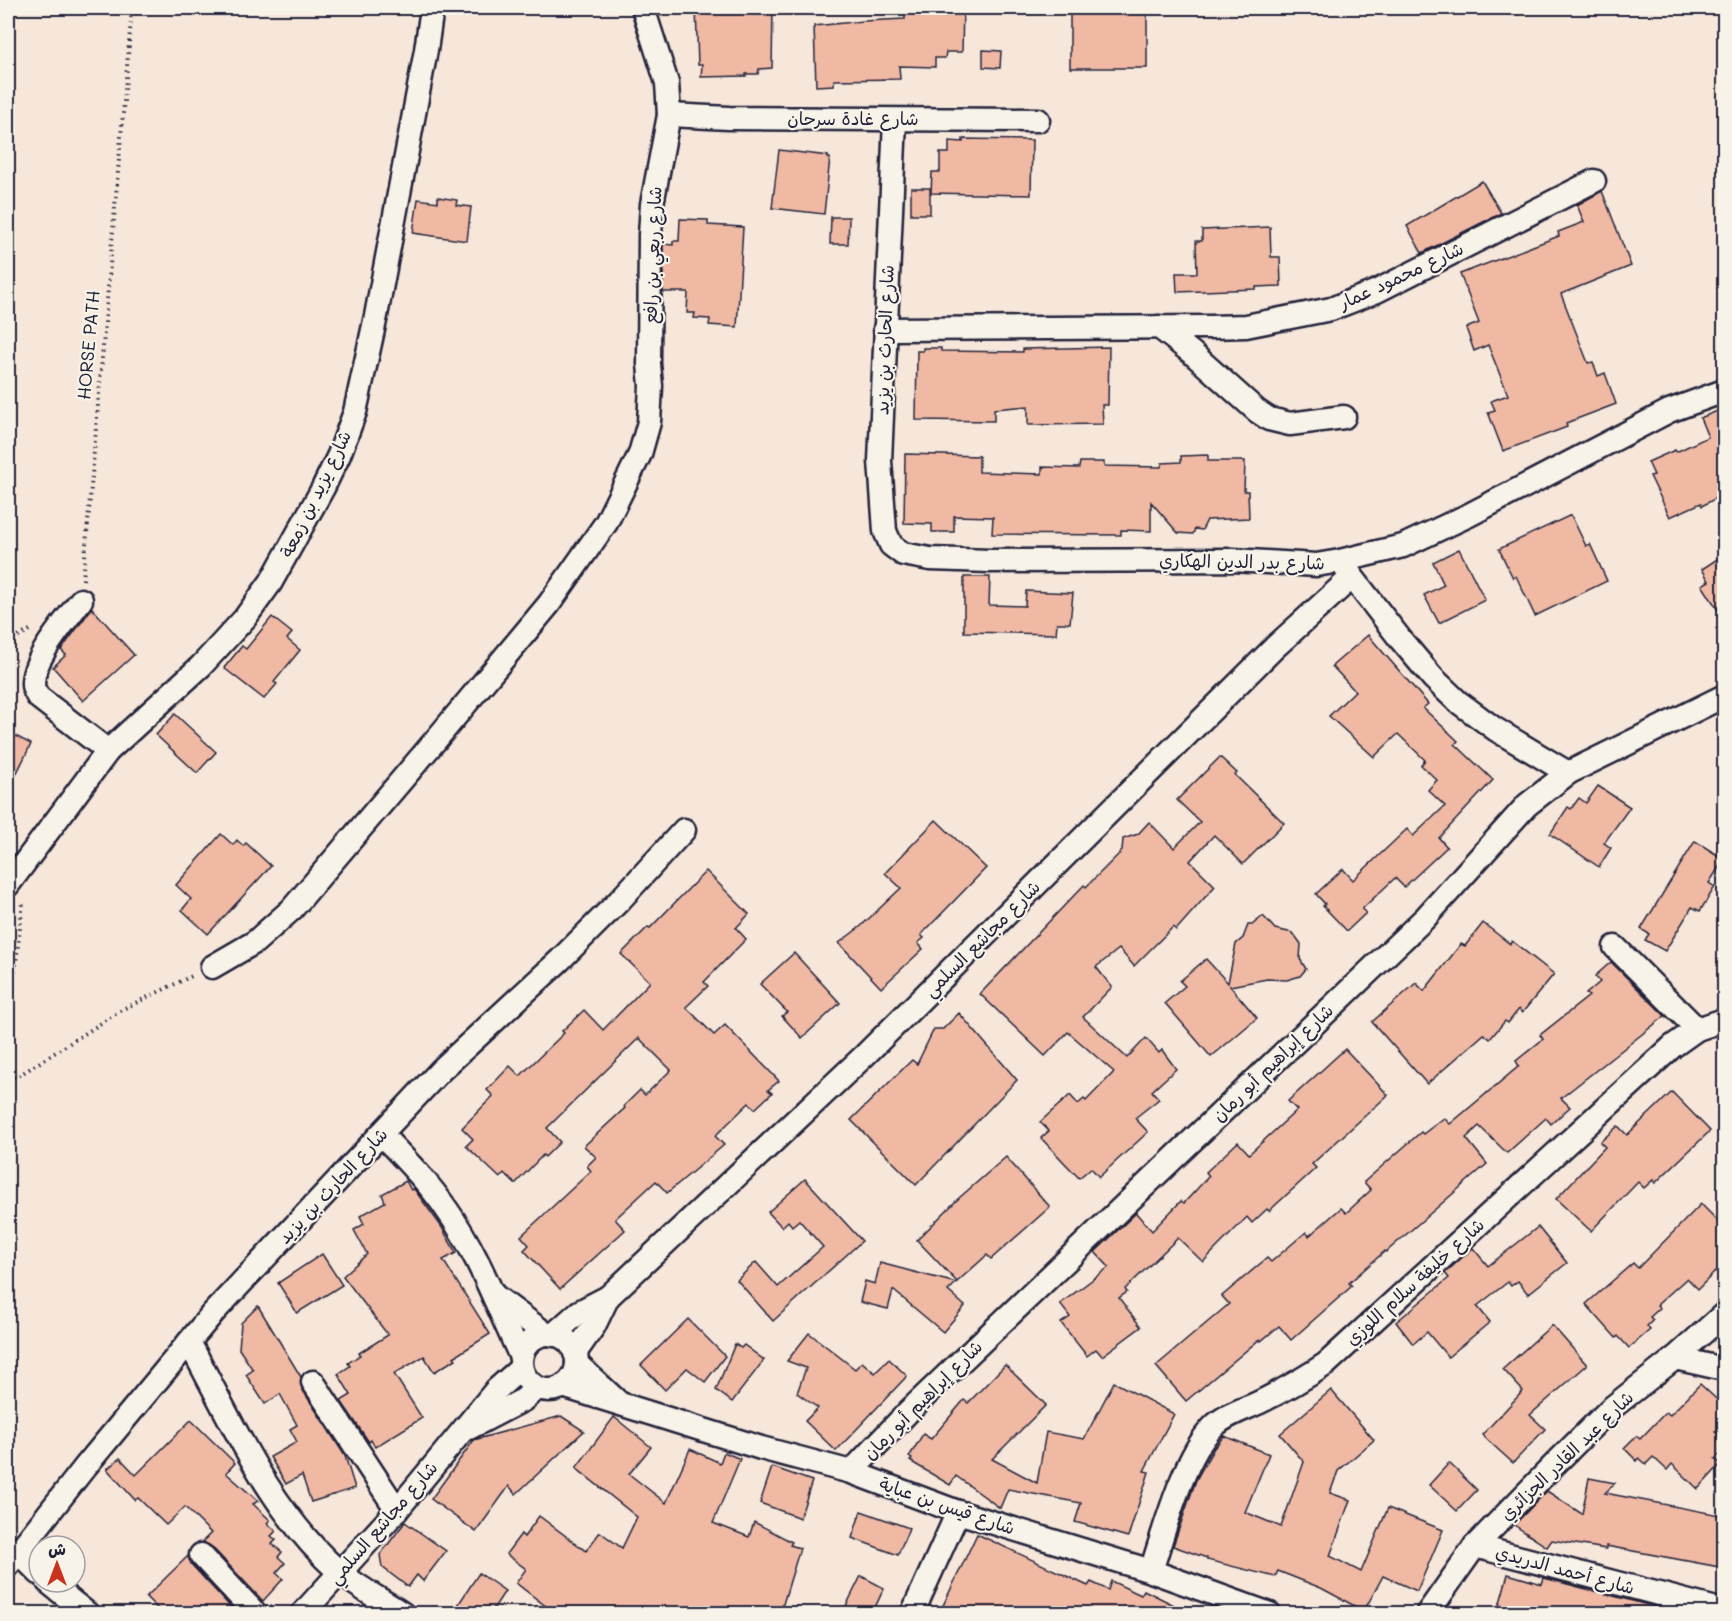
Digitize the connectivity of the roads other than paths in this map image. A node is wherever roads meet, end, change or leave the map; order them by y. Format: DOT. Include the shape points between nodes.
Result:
graph roads {
  1 [pos="432,8"];
  2 [pos="643,8"];
  3 [pos="669,115"];
  4 [pos="895,120"];
  5 [pos="1038,120"];
  6 [pos="1594,181"];
  7 [pos="1159,327"];
  8 [pos="885,329"];
  9 [pos="1725,391"];
  10 [pos="1344,417"];
  11 [pos="903,554"];
  12 [pos="1346,569"];
  13 [pos="81,600"];
  14 [pos="1725,696"];
  15 [pos="108,751"];
  16 [pos="1568,773"];
  17 [pos="684,830"];
  18 [pos="16,888"];
  19 [pos="1615,947"];
  20 [pos="213,967"];
  21 [pos="1725,1020"];
  22 [pos="1697,1029"];
  23 [pos="381,1134"];
  24 [pos="495,1296"];
  25 [pos="608,1297"];
  26 [pos="1725,1314"];
  27 [pos="550,1334"];
  28 [pos="189,1342"];
  29 [pos="1675,1358"];
  30 [pos="576,1359"];
  31 [pos="521,1362"];
  32 [pos="1725,1369"];
  33 [pos="313,1382"];
  34 [pos="563,1386"];
  35 [pos="537,1388"];
  36 [pos="622,1405"];
  37 [pos="462,1431"];
  38 [pos="851,1472"];
  39 [pos="397,1510"];
  40 [pos="958,1512"];
  41 [pos="1475,1546"];
  42 [pos="201,1555"];
  43 [pos="13,1558"];
  44 [pos="27,1566"];
  45 [pos="1151,1571"];
  46 [pos="340,1573"];
  47 [pos="63,1594"];
  48 [pos="1725,1611"];
  49 [pos="88,1614"];
  50 [pos="256,1614"];
  51 [pos="302,1614"];
  52 [pos="403,1614"];
  53 [pos="912,1614"];
  54 [pos="1270,1614"];
  55 [pos="1427,1614"];
  1 -- 15 [label="street, شارع يزيد بن زمعة" via="376,316 355,412 339,455 271,582 245,618 201,666"];
  2 -- 3 [label="street, شارع ربعي بن رافع" via="667,83"];
  3 -- 4 [label="street, شارع غادة سرحان"];
  3 -- 20 [label="street, شارع ربعي بن رافع" via="652,204 649,422 640,454 606,523 549,604 292,909 255,942"];
  4 -- 5 [label="street, شارع غادة سرحان"];
  4 -- 8 [label="street, شارع الحارث بن يزيد"];
  6 -- 7 [label="street, شارع محمود عمار" via="1377,291 1331,309 1246,326"];
  7 -- 8 [label="street, شارع محمود عمار"];
  7 -- 10 [label="street" via="1269,419 1290,424"];
  8 -- 11 [label="street, شارع الحارث بن يزيد" via="882,509 891,545"];
  9 -- 12 [label="street, شارع بدر الدين الهكاري" via="1669,411 1469,515"];
  11 -- 12 [label="street, شارع بدر الدين الهكاري" via="990,561 1233,560"];
  12 -- 16 [label="street" via="1433,678 1457,701"];
  12 -- 25 [label="street, شارع مجاشع السلمي" via="1275,647 864,1056"];
  13 -- 15 [label="street" via="44,652 33,687 38,697"];
  14 -- 16 [label="street, شارع إبراهيم أبو رمان"];
  15 -- 18 [label="street, شارع يزيد بن زمعة"];
  16 -- 38 [label="street, شارع إبراهيم أبو رمان" via="1527,805 1425,918 908,1412"];
  17 -- 23 [label="street, شارع الحارث بن يزيد" via="619,901 441,1070"];
  19 -- 22 [label="street"];
  21 -- 22 [label="street, شارع خليفة سلام اللوزي"];
  22 -- 45 [label="street, شارع خليفة سلام اللوزي" via="1673,1046 1326,1364 1214,1426 1198,1446 1177,1493"];
  23 -- 24 [label="street" via="447,1209"];
  23 -- 28 [label="street, شارع الحارث بن يزيد"];
  24 -- 27 [label="street"];
  24 -- 31 [label="street"];
  25 -- 27 [label="street, شارع مجاشع السلمي"];
  25 -- 30 [label="street, شارع مجاشع السلمي"];
  26 -- 29 [label="street, شارع عبد القادر الجزائري"];
  27 -- 30 [label="street" via="567,1341"];
  27 -- 31 [label="street" via="530,1341"];
  28 -- 43 [label="street, شارع الحارث بن يزيد"];
  28 -- 46 [label="street" via="278,1503 292,1524"];
  29 -- 32 [label="street"];
  29 -- 41 [label="street, شارع عبد القادر الجزائري" via="1609,1410"];
  30 -- 34 [label="street" via="573,1377"];
  30 -- 36 [label="street, شارع قيس بن عباية"];
  31 -- 35 [label="street" via="527,1380"];
  31 -- 37 [label="street, شارع مجاشع السلمي"];
  33 -- 39 [label="street"];
  34 -- 35 [label="street"];
  34 -- 36 [label="street, شارع قيس بن عباية"];
  35 -- 37 [label="street, شارع مجاشع السلمي" via="523,1400"];
  36 -- 38 [label="street, شارع قيس بن عباية"];
  37 -- 39 [label="street, شارع مجاشع السلمي"];
  38 -- 40 [label="street, شارع قيس بن عباية"];
  39 -- 46 [label="street, شارع مجاشع السلمي"];
  40 -- 45 [label="street, شارع قيس بن عباية"];
  40 -- 53 [label="street"];
  41 -- 48 [label="street, شارع أحمد الدريدي"];
  41 -- 55 [label="street, شارع عبد القادر الجزائري"];
  42 -- 50 [label="street"];
  43 -- 44 [label="street"];
  45 -- 54 [label="street, شارع قيس بن عباية"];
  46 -- 51 [label="street, شارع مجاشع السلمي"];
  46 -- 52 [label="street"];
  47 -- 49 [label="street"];
}
